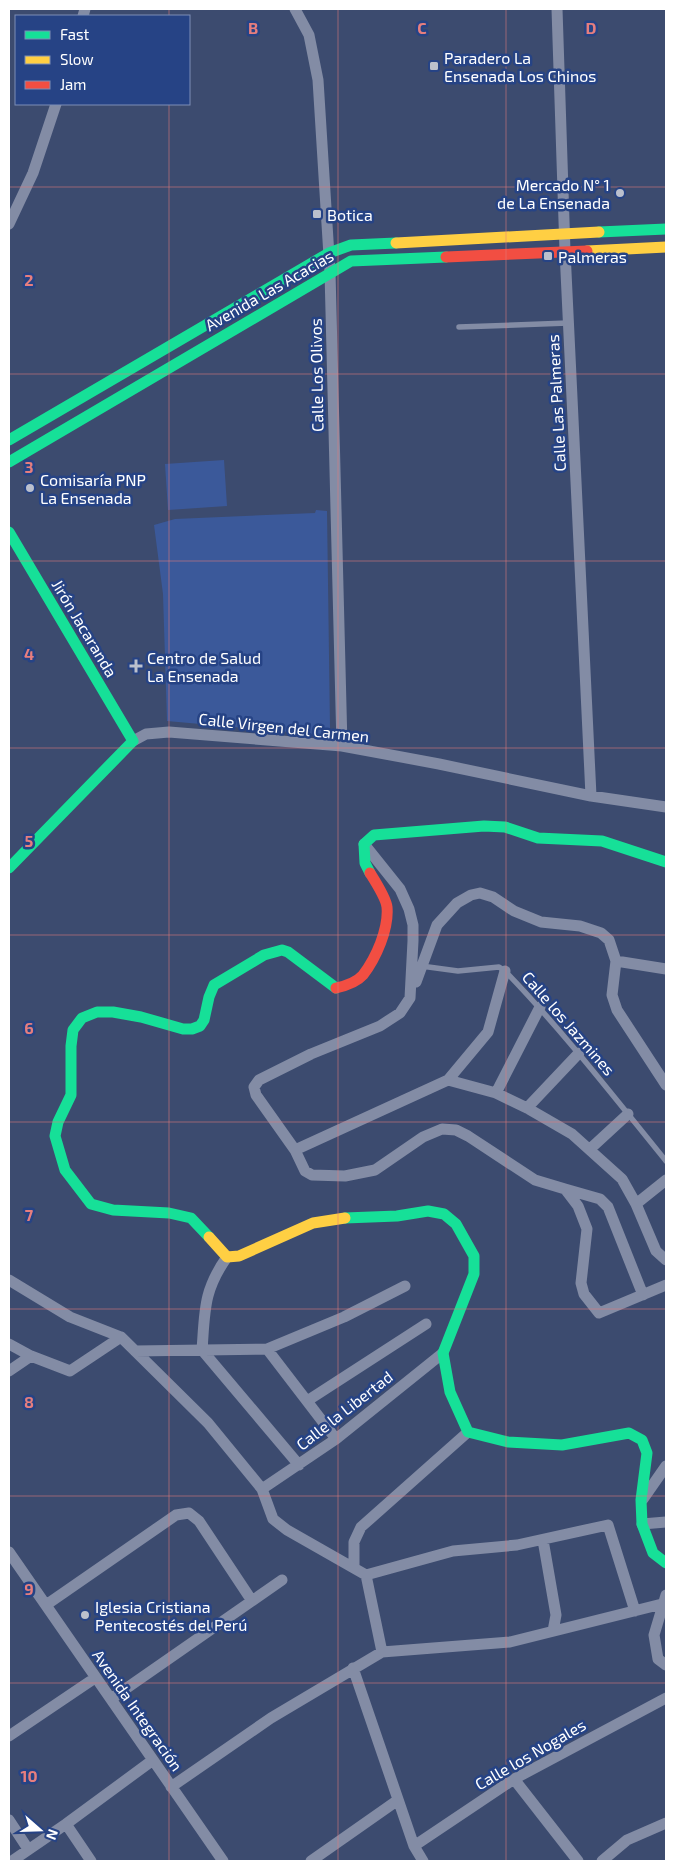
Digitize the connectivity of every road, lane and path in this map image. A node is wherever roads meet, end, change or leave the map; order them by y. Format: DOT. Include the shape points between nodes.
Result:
graph roads {
  1 [pos="295,9"];
  2 [pos="557,9"];
  3 [pos="56,105"];
  4 [pos="9,224"];
  5 [pos="666,229"];
  6 [pos="564,233"];
  7 [pos="666,247"];
  8 [pos="565,251"];
  9 [pos="329,253"];
  10 [pos="330,272"];
  11 [pos="568,323"];
  12 [pos="459,327"];
  13 [pos="9,440"];
  14 [pos="9,462"];
  15 [pos="9,532"];
  16 [pos="133,741"];
  17 [pos="342,746"];
  18 [pos="592,796"];
  19 [pos="666,807"];
  20 [pos="364,844"];
  21 [pos="666,862"];
  22 [pos="9,868"];
  23 [pos="616,962"];
  24 [pos="420,966"];
  25 [pos="666,969"];
  26 [pos="506,971"];
  27 [pos="410,998"];
  28 [pos="540,1007"];
  29 [pos="579,1053"];
  30 [pos="448,1080"];
  31 [pos="666,1085"];
  32 [pos="496,1093"];
  33 [pos="527,1108"];
  34 [pos="628,1114"];
  35 [pos="295,1150"];
  36 [pos="590,1150"];
  37 [pos="666,1161"];
  38 [pos="666,1180"];
  39 [pos="565,1189"];
  40 [pos="636,1204"];
  41 [pos="227,1257"];
  42 [pos="666,1260"];
  43 [pos="9,1280"];
  44 [pos="666,1285"];
  45 [pos="405,1286"];
  46 [pos="643,1294"];
  47 [pos="426,1324"];
  48 [pos="121,1337"];
  49 [pos="9,1344"];
  50 [pos="267,1349"];
  51 [pos="202,1350"];
  52 [pos="135,1351"];
  53 [pos="444,1353"];
  54 [pos="31,1356"];
  55 [pos="9,1371"];
  56 [pos="307,1401"];
  57 [pos="468,1432"];
  58 [pos="336,1439"];
  59 [pos="299,1465"];
  60 [pos="666,1466"];
  61 [pos="262,1489"];
  62 [pos="642,1500"];
  63 [pos="666,1522"];
  64 [pos="642,1524"];
  65 [pos="543,1540"];
  66 [pos="9,1552"];
  67 [pos="666,1563"];
  68 [pos="354,1567"];
  69 [pos="366,1575"];
  70 [pos="282,1580"];
  71 [pos="664,1599"];
  72 [pos="252,1601"];
  73 [pos="46,1605"];
  74 [pos="635,1611"];
  75 [pos="663,1617"];
  76 [pos="553,1631"];
  77 [pos="382,1652"];
  78 [pos="666,1665"];
  79 [pos="353,1668"];
  80 [pos="95,1678"];
  81 [pos="666,1698"];
  82 [pos="111,1699"];
  83 [pos="9,1736"];
  84 [pos="154,1760"];
  85 [pos="514,1778"];
  86 [pos="171,1787"];
  87 [pos="398,1800"];
  88 [pos="9,1820"];
  89 [pos="666,1823"];
  90 [pos="66,1824"];
  91 [pos="414,1846"];
  92 [pos="28,1849"];
  93 [pos="12,1861"];
  94 [pos="91,1861"];
  95 [pos="223,1861"];
  96 [pos="311,1861"];
  97 [pos="423,1861"];
  98 [pos="578,1861"];
  99 [pos="602,1861"];
  1 -- 9 [label="street, Calle Los Olivos" via="309,35 318,80"];
  2 -- 6 [label="street, Calle Las Palmeras"];
  3 -- 4 [label="street" via="33,173"];
  5 -- 6 [label="street, Avenida Las Acacias"];
  6 -- 8 [label="street, Calle Las Palmeras"];
  6 -- 9 [label="street, Avenida Las Acacias" via="351,245"];
  7 -- 8 [label="street, Avenida Las Acacias"];
  8 -- 10 [label="street, Avenida Las Acacias" via="351,262"];
  8 -- 11 [label="street, Calle Las Palmeras"];
  9 -- 10 [label="street, Calle Los Olivos"];
  9 -- 13 [label="street, Avenida Las Acacias"];
  10 -- 14 [label="street, Avenida Las Acacias"];
  10 -- 17 [label="street, Calle Los Olivos"];
  11 -- 12 [label="lane"];
  11 -- 18 [label="street, Calle Las Palmeras"];
  15 -- 16 [label="street, Jirón Jacaranda"];
  16 -- 17 [label="street, Calle Virgen del Carmen" via="146,734 169,732"];
  16 -- 22 [label="street, Calle Virgen del Carmen"];
  17 -- 18 [label="street, Calle Virgen del Carmen"];
  18 -- 19 [label="street, Calle Virgen del Carmen"];
  20 -- 21 [label="street" via="374,835 504,827 538,838 602,841"];
  20 -- 27 [label="street" via="400,889 409,909 413,925"];
  20 -- 41 [label="street" via="366,863 387,905 386,924 382,940 362,976 348,986 335,988 288,952 273,951 214,985 200,1026 184,1030 142,1017 97,1012 82,1018 73,1030 71,1095 55,1136 65,1170 91,1204 113,1210 169,1212 192,1218"];
  23 -- 24 [label="street" via="609,940 601,933 580,926 541,922 480,893 457,903 437,925"];
  23 -- 25 [label="street"];
  23 -- 31 [label="street" via="612,995 617,1010"];
  24 -- 26 [label="lane, Calle los Jazmines" via="458,971 499,967"];
  24 -- 27 [label="street"];
  26 -- 28 [label="lane, Calle los Jazmines"];
  26 -- 30 [label="street" via="488,1032"];
  27 -- 35 [label="street" via="400,1013 380,1026 311,1054 259,1080 254,1087 256,1095"];
  28 -- 29 [label="lane, Calle los Jazmines"];
  28 -- 32 [label="street"];
  29 -- 33 [label="street"];
  29 -- 34 [label="lane, Calle los Jazmines"];
  30 -- 32 [label="street"];
  30 -- 35 [label="street"];
  32 -- 33 [label="street"];
  33 -- 36 [label="street" via="572,1134"];
  34 -- 36 [label="street"];
  34 -- 37 [label="lane, Calle los Jazmines"];
  35 -- 39 [label="street" via="305,1171 312,1175 346,1176 375,1170 430,1134 442,1129 456,1130 534,1180"];
  36 -- 40 [label="street" via="622,1179"];
  38 -- 40 [label="street"];
  39 -- 46 [label="street" via="600,1199 608,1207"];
  39 -- 46 [label="street" via="578,1206 587,1228 581,1283 584,1294 598,1313"];
  40 -- 42 [label="street" via="656,1251"];
  41 -- 51 [label="street" via="206,1298"];
  41 -- 53 [label="street" via="239,1256 313,1223 428,1211 444,1214 456,1224 474,1256 474,1274"];
  43 -- 48 [label="street" via="70,1317"];
  44 -- 46 [label="street"];
  45 -- 50 [label="street" via="344,1317"];
  47 -- 56 [label="street"];
  48 -- 52 [label="street"];
  48 -- 54 [label="street" via="70,1371"];
  49 -- 54 [label="street"];
  50 -- 51 [label="street"];
  50 -- 56 [label="street"];
  51 -- 52 [label="street"];
  51 -- 59 [label="street"];
  52 -- 61 [label="street" via="208,1423"];
  53 -- 57 [label="street" via="450,1392"];
  53 -- 58 [label="street, Calle la Libertad"];
  54 -- 55 [label="street"];
  56 -- 58 [label="street"];
  57 -- 62 [label="street" via="508,1442 562,1445 629,1433 642,1440 647,1453"];
  57 -- 68 [label="street" via="362,1527 354,1542"];
  58 -- 59 [label="street, Calle la Libertad"];
  59 -- 61 [label="street, Calle la Libertad"];
  60 -- 62 [label="street"];
  61 -- 68 [label="street" via="274,1519 287,1530"];
  62 -- 64 [label="street"];
  63 -- 64 [label="street"];
  64 -- 67 [label="street" via="653,1553"];
  65 -- 69 [label="street" via="453,1551"];
  65 -- 74 [label="street" via="608,1525"];
  65 -- 76 [label="street" via="556,1615"];
  66 -- 73 [label="street, Avenida Integración"];
  68 -- 69 [label="street"];
  69 -- 77 [label="street"];
  70 -- 72 [label="street"];
  71 -- 74 [label="street"];
  71 -- 75 [label="street"];
  72 -- 73 [label="street" via="199,1522 188,1514 176,1515"];
  72 -- 82 [label="street"];
  73 -- 80 [label="street, Avenida Integración"];
  74 -- 76 [label="street"];
  75 -- 78 [label="street" via="654,1635 658,1660"];
  76 -- 77 [label="street" via="510,1642"];
  77 -- 79 [label="street"];
  79 -- 86 [label="street"];
  79 -- 87 [label="street"];
  80 -- 82 [label="street, Avenida Integración"];
  80 -- 83 [label="street"];
  81 -- 85 [label="street, Calle los Nogales"];
  82 -- 84 [label="street, Avenida Integración"];
  84 -- 86 [label="street, Avenida Integración"];
  84 -- 90 [label="street"];
  85 -- 91 [label="street, Calle los Nogales"];
  85 -- 98 [label="street"];
  86 -- 95 [label="street, Avenida Integración"];
  87 -- 91 [label="street"];
  87 -- 96 [label="street"];
  88 -- 92 [label="street"];
  89 -- 99 [label="street" via="627,1840"];
  90 -- 92 [label="street"];
  90 -- 94 [label="street"];
  91 -- 97 [label="street"];
  92 -- 93 [label="street"];
}
